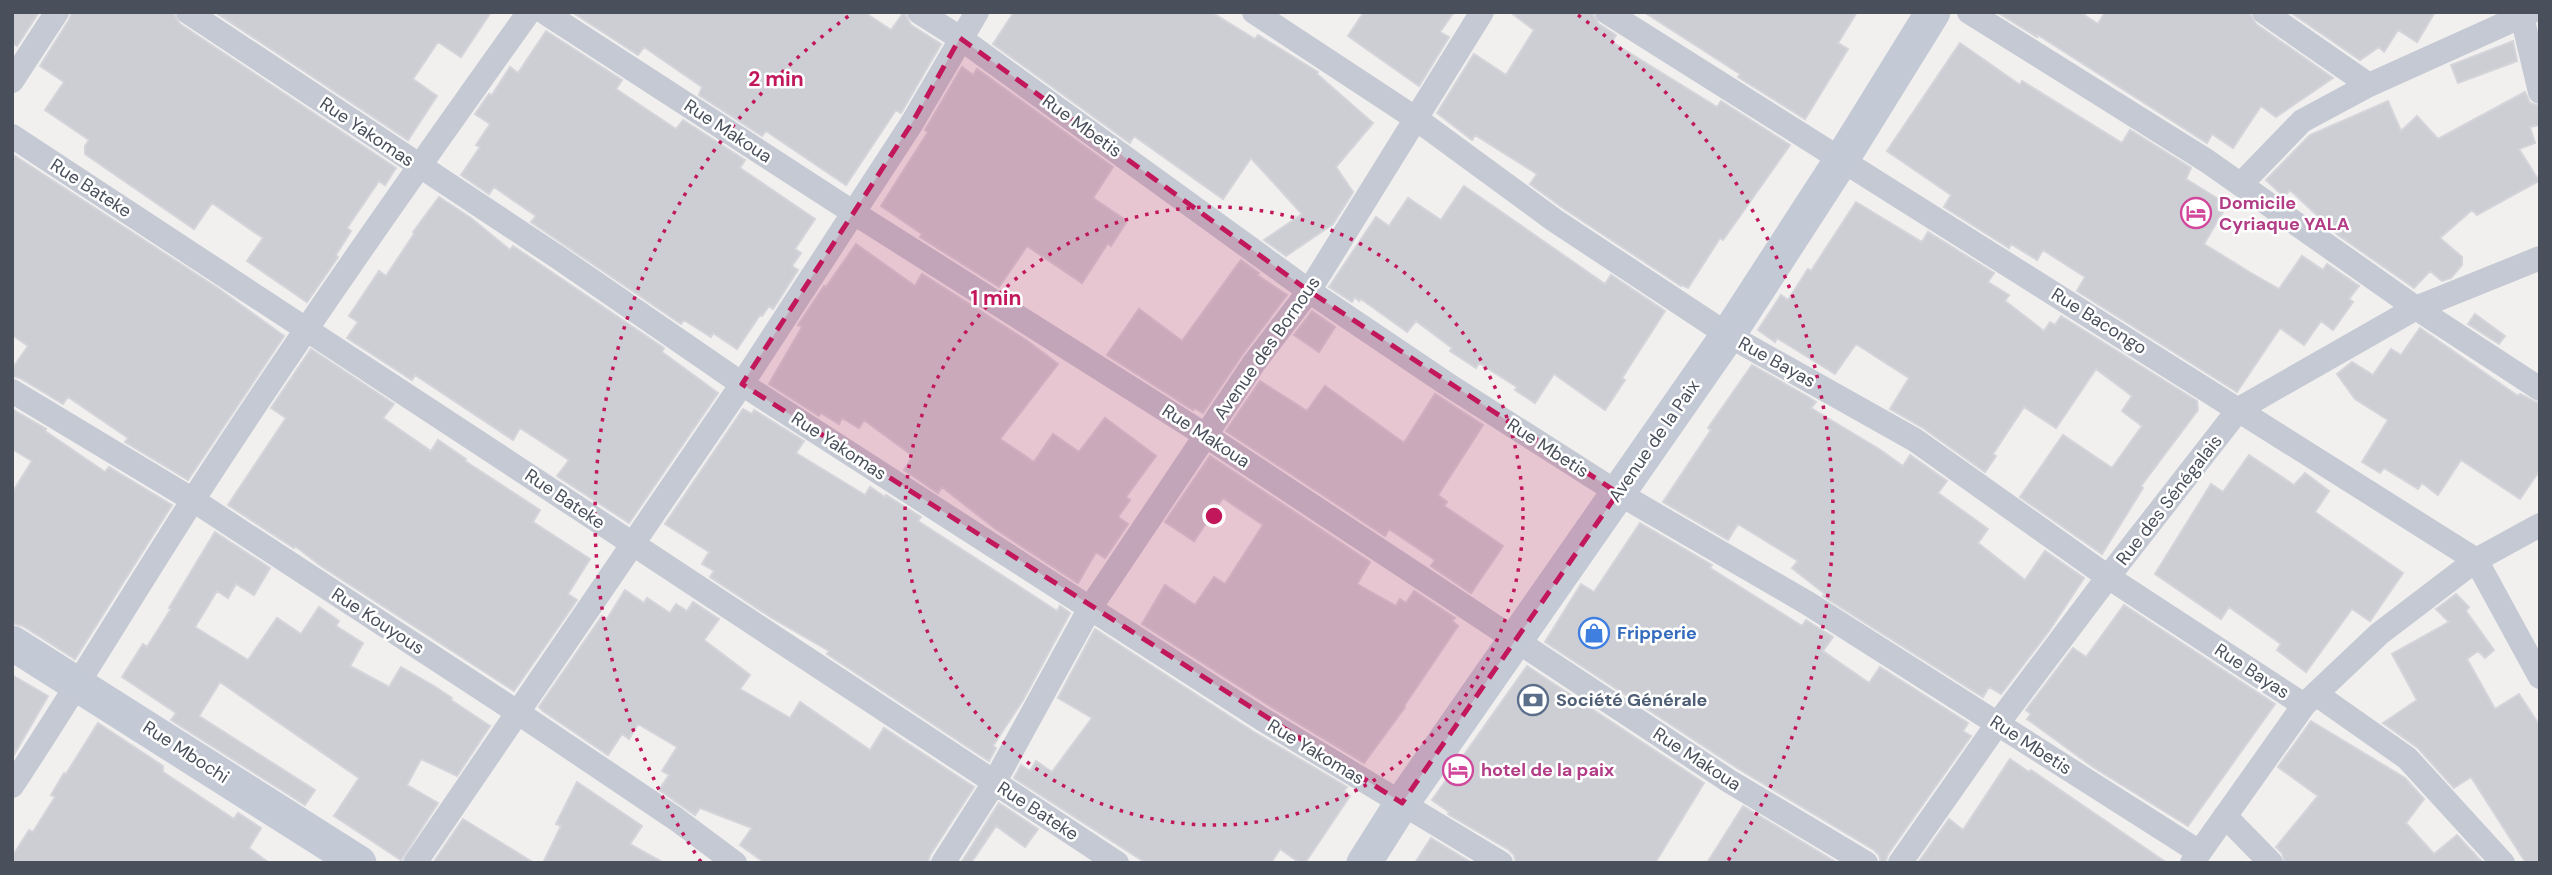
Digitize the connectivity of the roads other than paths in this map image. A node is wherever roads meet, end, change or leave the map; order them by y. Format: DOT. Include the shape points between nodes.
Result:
graph roads {
  1 [pos="57,12"];
  2 [pos="188,12"];
  3 [pos="529,12"];
  4 [pos="544,12"];
  5 [pos="919,12"];
  6 [pos="977,12"];
  7 [pos="1254,12"];
  8 [pos="1482,12"];
  9 [pos="1607,12"];
  10 [pos="1933,12"];
  11 [pos="1969,12"];
  12 [pos="2264,12"];
  13 [pos="2525,13"];
  14 [pos="960,38"];
  15 [pos="12,80"];
  16 [pos="2369,85"];
  17 [pos="2540,92"];
  18 [pos="1415,118"];
  19 [pos="12,136"];
  20 [pos="1842,159"];
  21 [pos="419,166"];
  22 [pos="2241,184"];
  23 [pos="854,213"];
  24 [pos="2540,258"];
  25 [pos="1309,292"];
  26 [pos="2416,308"];
  27 [pos="308,329"];
  28 [pos="1728,335"];
  29 [pos="742,384"];
  30 [pos="2540,389"];
  31 [pos="12,391"];
  32 [pos="2239,409"];
  33 [pos="1205,435"];
  34 [pos="1618,493"];
  35 [pos="193,500"];
  36 [pos="2540,525"];
  37 [pos="634,545"];
  38 [pos="2476,560"];
  39 [pos="2108,577"];
  40 [pos="1090,608"];
  41 [pos="1516,638"];
  42 [pos="12,643"];
  43 [pos="2540,677"];
  44 [pos="79,684"];
  45 [pos="2310,699"];
  46 [pos="517,712"];
  47 [pos="1998,723"];
  48 [pos="994,783"];
  49 [pos="12,786"];
  50 [pos="1402,803"];
  51 [pos="2225,816"];
  52 [pos="2195,857"];
  53 [pos="359,863"];
  54 [pos="415,863"];
  55 [pos="735,863"];
  56 [pos="943,863"];
  57 [pos="1117,863"];
  58 [pos="1364,863"];
  59 [pos="1501,863"];
  60 [pos="1866,863"];
  61 [pos="1900,863"];
  62 [pos="2271,863"];
  63 [pos="2503,863"];
  1 -- 15 [label="street"];
  2 -- 21 [label="street, Rue Yakomas"];
  3 -- 21 [label="street"];
  4 -- 23 [label="street, Rue Makoua"];
  5 -- 14 [label="street, Rue Mbetis"];
  6 -- 14 [label="street"];
  7 -- 18 [label="street, Rue Bayas"];
  8 -- 18 [label="street, Avenue des Bornous"];
  9 -- 20 [label="street, Rue Bacongo"];
  10 -- 20 [label="main road, Avenue de la Paix"];
  11 -- 22 [label="street"];
  12 -- 16 [label="street"];
  13 -- 16 [label="street"];
  13 -- 17 [label="street"];
  14 -- 23 [label="street"];
  14 -- 25 [label="street, Rue Mbetis"];
  16 -- 22 [label="street" via="2302,121"];
  18 -- 25 [label="street, Avenue des Bornous"];
  18 -- 28 [label="street, Rue Bayas" via="1554,220"];
  19 -- 27 [label="street, Rue Bateke"];
  20 -- 28 [label="main road, Avenue de la Paix"];
  20 -- 32 [label="street, Rue Bacongo"];
  21 -- 27 [label="street"];
  21 -- 29 [label="street, Rue Yakomas"];
  22 -- 26 [label="street"];
  23 -- 29 [label="street"];
  23 -- 33 [label="street, Rue Makoua"];
  24 -- 26 [label="street, Rue des Sénégalais"];
  25 -- 33 [label="street, Avenue des Bornous"];
  25 -- 34 [label="street, Rue Mbetis"];
  26 -- 30 [label="street"];
  26 -- 32 [label="street, Rue des Sénégalais"];
  27 -- 35 [label="street"];
  27 -- 37 [label="street, Rue Bateke"];
  28 -- 34 [label="main road, Avenue de la Paix"];
  28 -- 39 [label="street, Rue Bayas" via="1915,440"];
  29 -- 37 [label="street"];
  29 -- 40 [label="street, Rue Yakomas"];
  31 -- 35 [label="street, Rue Kouyous"];
  32 -- 38 [label="street, Rue Bacongo"];
  32 -- 39 [label="street, Rue des Sénégalais"];
  33 -- 40 [label="street, Avenue des Bornous"];
  33 -- 41 [label="street, Rue Makoua"];
  34 -- 41 [label="main road, Avenue de la Paix"];
  34 -- 47 [label="street, Rue Mbetis" via="1809,604"];
  35 -- 44 [label="street"];
  35 -- 46 [label="street, Rue Kouyous"];
  36 -- 38 [label="street"];
  37 -- 46 [label="street"];
  37 -- 48 [label="street, Rue Bateke"];
  38 -- 43 [label="street, Rue Bacongo"];
  38 -- 45 [label="street" via="2379,634"];
  39 -- 45 [label="street, Rue Bayas"];
  39 -- 47 [label="street, Rue des Sénégalais"];
  40 -- 48 [label="street, Avenue des Bornous"];
  40 -- 50 [label="street, Rue Yakomas"];
  41 -- 50 [label="main road, Avenue de la Paix"];
  41 -- 60 [label="street, Rue Makoua" via="1729,780"];
  42 -- 44 [label="main road, Rue Mbochi"];
  44 -- 49 [label="street"];
  44 -- 53 [label="main road, Rue Mbochi"];
  45 -- 51 [label="street"];
  45 -- 63 [label="street, Rue Bayas" via="2407,758"];
  46 -- 54 [label="street"];
  46 -- 55 [label="street, Rue Kouyous"];
  47 -- 52 [label="street, Rue Mbetis"];
  47 -- 61 [label="street, Rue des Sénégalais"];
  48 -- 56 [label="street, Avenue des Bornous"];
  48 -- 57 [label="street, Rue Bateke"];
  50 -- 58 [label="main road, Avenue de la Paix"];
  50 -- 59 [label="street, Rue Yakomas"];
  51 -- 52 [label="street"];
  51 -- 62 [label="street"];
}
